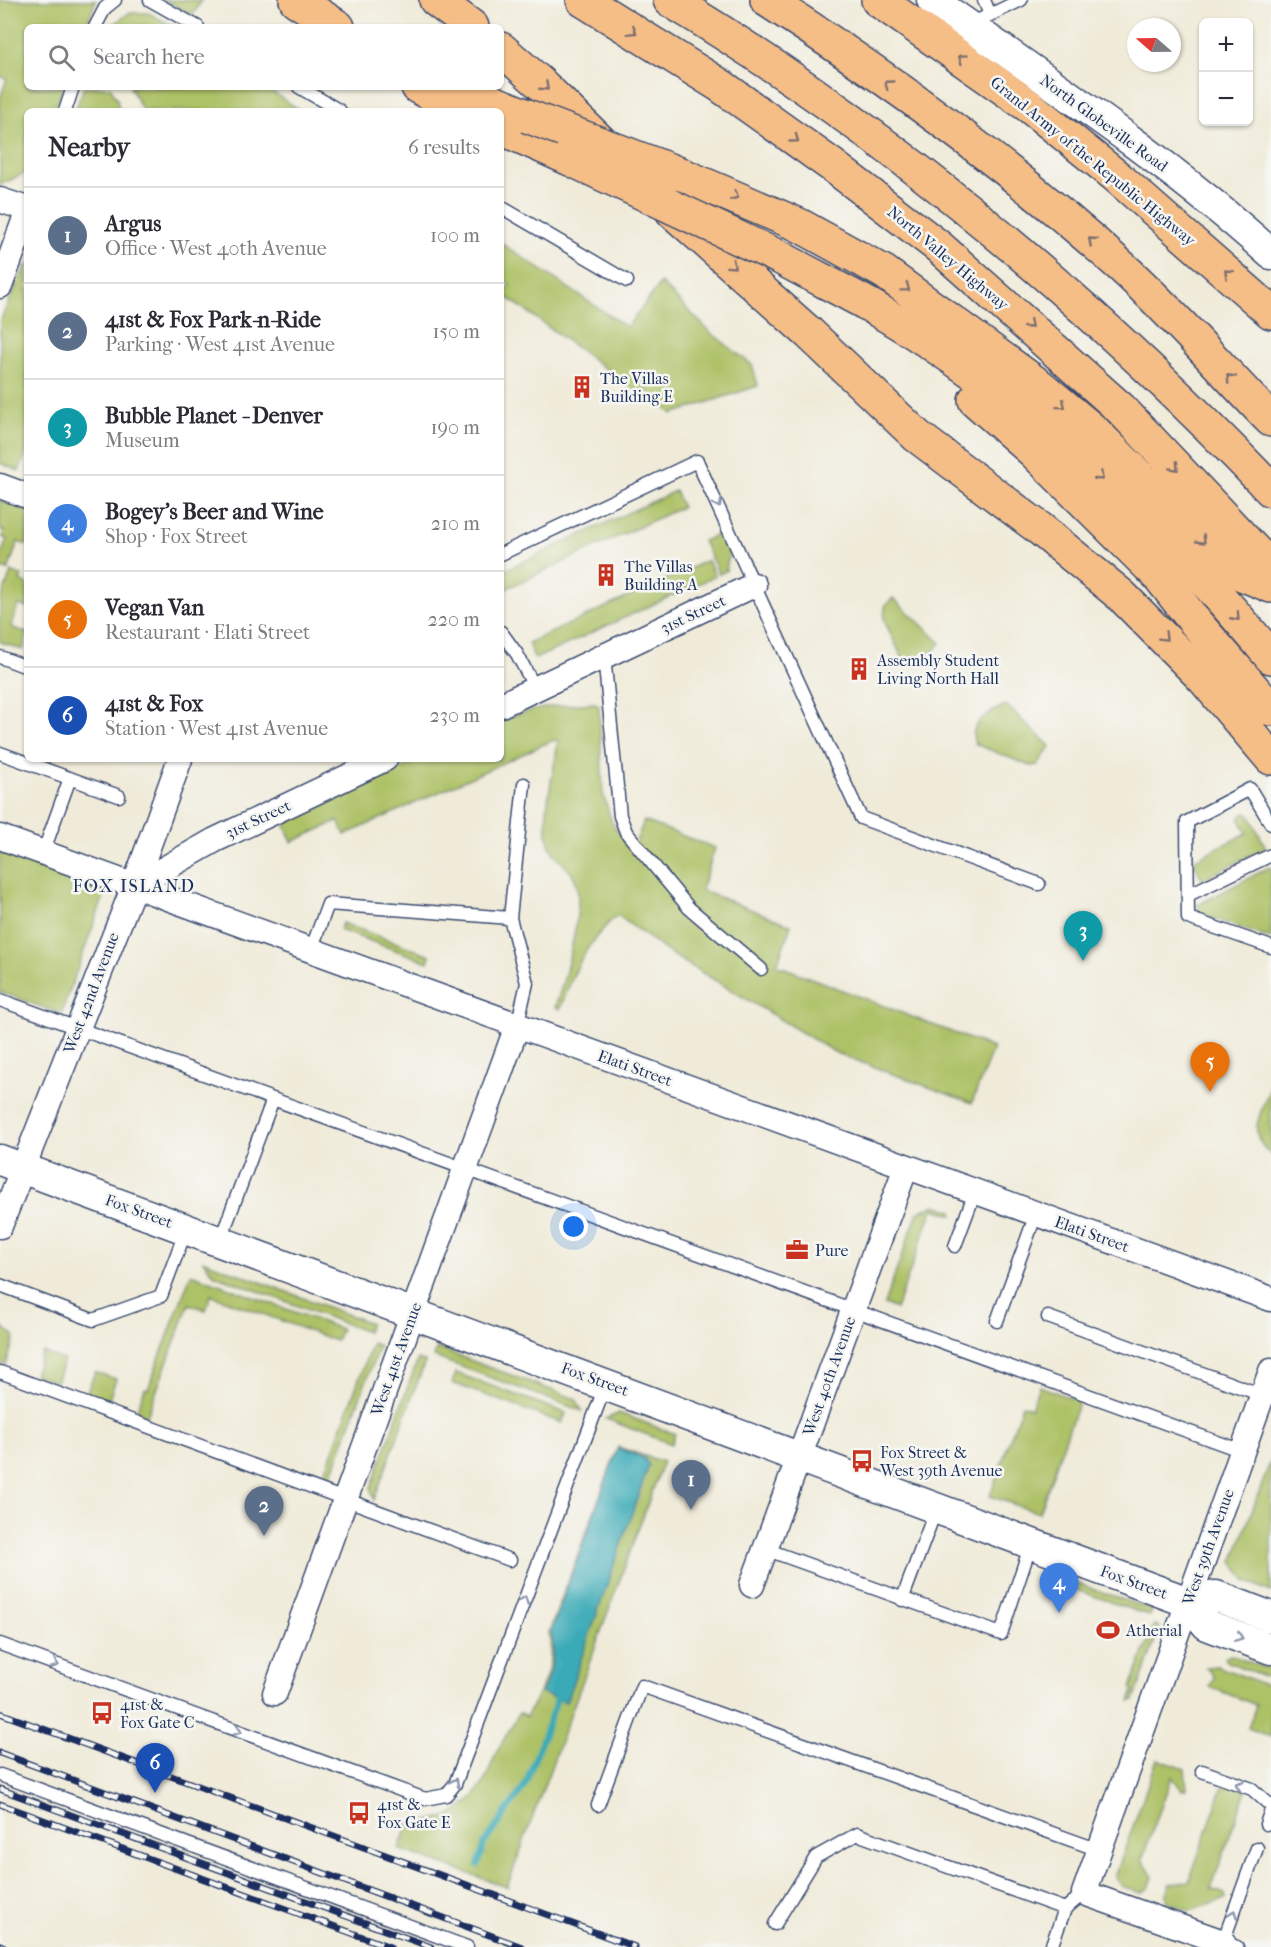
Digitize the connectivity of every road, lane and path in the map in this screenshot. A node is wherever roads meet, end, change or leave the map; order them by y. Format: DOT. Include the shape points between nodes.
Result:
graph roads {
  1 [pos="115,0"];
  2 [pos="150,0"];
  3 [pos="295,0"];
  4 [pos="436,0"];
  5 [pos="583,0"];
  6 [pos="670,0"];
  7 [pos="767,0"];
  8 [pos="878,0"];
  9 [pos="932,0"];
  10 [pos="984,0"];
  11 [pos="1021,0"];
  12 [pos="979,20"];
  13 [pos="97,24"];
  14 [pos="193,24"];
  15 [pos="326,24"];
  16 [pos="333,24"];
  17 [pos="468,24"];
  18 [pos="504,52"];
  19 [pos="72,90"];
  20 [pos="304,90"];
  21 [pos="424,90"];
  22 [pos="461,90"];
  23 [pos="65,108"];
  24 [pos="335,108"];
  25 [pos="459,108"];
  26 [pos="491,108"];
  27 [pos="514,122"];
  28 [pos="0,200"];
  29 [pos="504,209"];
  30 [pos="24,210"];
  31 [pos="24,219"];
  32 [pos="1271,254"];
  33 [pos="812,275"];
  34 [pos="627,281"];
  35 [pos="0,286"];
  36 [pos="1271,312"];
  37 [pos="809,333"];
  38 [pos="1271,420"];
  39 [pos="0,486"];
  40 [pos="1271,490"];
  41 [pos="24,495"];
  42 [pos="504,553"];
  43 [pos="1271,568"];
  44 [pos="754,585"];
  45 [pos="1271,586"];
  46 [pos="1196,623"];
  47 [pos="504,636"];
  48 [pos="604,656"];
  49 [pos="0,657"];
  50 [pos="1271,657"];
  51 [pos="24,666"];
  52 [pos="535,688"];
  53 [pos="504,704"];
  54 [pos="1271,709"];
  55 [pos="0,753"];
  56 [pos="1271,758"];
  57 [pos="24,762"];
  58 [pos="25,762"];
  59 [pos="179,762"];
  60 [pos="375,762"];
  61 [pos="70,778"];
  62 [pos="524,784"];
  63 [pos="119,796"];
  64 [pos="1271,824"];
  65 [pos="0,837"];
  66 [pos="43,853"];
  67 [pos="1271,855"];
  68 [pos="1039,884"];
  69 [pos="134,886"];
  70 [pos="1188,895"];
  71 [pos="510,918"];
  72 [pos="1271,947"];
  73 [pos="311,950"];
  74 [pos="761,969"];
  75 [pos="0,1000"];
  76 [pos="517,1026"];
  77 [pos="78,1028"];
  78 [pos="273,1099"];
  79 [pos="11,1164"];
  80 [pos="906,1167"];
  81 [pos="465,1169"];
  82 [pos="975,1191"];
  83 [pos="1036,1214"];
  84 [pos="0,1226"];
  85 [pos="186,1229"];
  86 [pos="220,1241"];
  87 [pos="955,1246"];
  88 [pos="0,1285"];
  89 [pos="1271,1299"];
  90 [pos="854,1310"];
  91 [pos="413,1312"];
  92 [pos="1048,1317"];
  93 [pos="997,1321"];
  94 [pos="1271,1371"];
  95 [pos="0,1372"];
  96 [pos="606,1384"];
  97 [pos="1262,1395"];
  98 [pos="1242,1451"];
  99 [pos="799,1459"];
  100 [pos="345,1499"];
  101 [pos="936,1509"];
  102 [pos="1031,1544"];
  103 [pos="765,1549"];
  104 [pos="510,1560"];
  105 [pos="752,1585"];
  106 [pos="902,1600"];
  107 [pos="1188,1602"];
  108 [pos="1271,1617"];
  109 [pos="0,1644"];
  110 [pos="1271,1649"];
  111 [pos="275,1693"];
  112 [pos="1202,1771"];
  113 [pos="0,1776"];
  114 [pos="598,1805"];
  115 [pos="1271,1808"];
  116 [pos="1266,1824"];
  117 [pos="1257,1848"];
  118 [pos="1099,1850"];
  119 [pos="1084,1893"];
  120 [pos="1065,1909"];
  121 [pos="775,1924"];
  122 [pos="1230,1945"];
  123 [pos="466,1947"];
  124 [pos="1051,1947"];
  1 -- 13 [label="lane" via="105,8"];
  2 -- 14 [label="lane"];
  3 -- 15 [label="highway"];
  3 -- 16 [label="highway"];
  4 -- 17 [label="highway"];
  5 -- 43 [label="highway, North Valley Highway, one-way" via="721,86 939,247 1121,409"];
  6 -- 40 [label="highway" via="806,90 983,223 1119,338"];
  38 -- 7 [label="highway, one-way" via="1124,269 1059,213 936,118"];
  36 -- 8 [label="highway, Grand Army of the Republic Highway, one-way" via="1116,176 1029,106"];
  9 -- 12 [label="street, North Globeville Road"];
  10 -- 12 [label="lane"];
  11 -- 12 [label="lane"];
  12 -- 32 [label="street, North Globeville Road" via="1225,212"];
  18 -- 37 [label="highway, one-way"];
  19 -- 23 [label="lane"];
  20 -- 24 [label="lane"];
  21 -- 25 [label="highway"];
  22 -- 26 [label="highway"];
  27 -- 33 [label="highway, bridge" via="568,158"];
  27 -- 45 [label="highway, one-way, bridge" via="680,174 799,225 885,272 1040,386 1096,434 1232,570"];
  28 -- 30 [label="street"];
  29 -- 34 [label="lane"];
  31 -- 35 [label="street"];
  33 -- 46 [label="highway" via="879,321 1035,453 1159,576"];
  33 -- 50 [label="highway, one-way" via="929,343 1075,454 1166,541"];
  37 -- 46 [label="highway"];
  37 -- 56 [label="highway, one-way" via="917,436 1122,596 1204,679"];
  39 -- 41 [label="street"];
  42 -- 44 [label="lane, one-way" via="697,460"];
  44 -- 48 [label="street, 31st Street"];
  44 -- 68 [label="lane" via="861,818"];
  46 -- 54 [label="highway"];
  47 -- 52 [label="lane"];
  48 -- 52 [label="street, 31st Street"];
  48 -- 74 [label="lane" via="620,816 626,832 689,908"];
  49 -- 51 [label="lane"];
  52 -- 53 [label="street, 31st Street"];
  55 -- 57 [label="lane"];
  58 -- 61 [label="lane"];
  59 -- 69 [label="street, West 42nd Avenue"];
  60 -- 69 [label="street, 31st Street" via="215,840"];
  61 -- 63 [label="lane"];
  61 -- 66 [label="lane"];
  62 -- 71 [label="lane"];
  64 -- 70 [label="lane" via="1250,789 1187,822"];
  65 -- 66 [label="street, Elati Street"];
  66 -- 69 [label="street, Elati Street"];
  67 -- 70 [label="lane"];
  69 -- 73 [label="street, Elati Street"];
  69 -- 77 [label="street, West 42nd Avenue"];
  70 -- 72 [label="lane" via="1188,918"];
  71 -- 73 [label="lane" via="328,904"];
  71 -- 76 [label="lane" via="527,983"];
  73 -- 76 [label="street, Elati Street"];
  75 -- 77 [label="lane"];
  76 -- 80 [label="street, Elati Street"];
  76 -- 81 [label="street, West 41st Avenue"];
  77 -- 78 [label="lane"];
  77 -- 79 [label="street, West 42nd Avenue"];
  78 -- 81 [label="lane"];
  78 -- 86 [label="lane"];
  79 -- 84 [label="street, West 42nd Avenue"];
  79 -- 85 [label="street, Fox Street"];
  80 -- 82 [label="street, Elati Street"];
  80 -- 90 [label="street, West 40th Avenue"];
  81 -- 90 [label="lane"];
  81 -- 91 [label="street, West 41st Avenue"];
  82 -- 83 [label="street, Elati Street"];
  82 -- 87 [label="lane"];
  83 -- 89 [label="street, Elati Street"];
  83 -- 93 [label="lane"];
  85 -- 86 [label="street, Fox Street"];
  85 -- 88 [label="lane" via="160,1296 93,1320"];
  86 -- 91 [label="street, Fox Street"];
  90 -- 98 [label="lane"];
  90 -- 99 [label="street, West 40th Avenue"];
  91 -- 96 [label="street, Fox Street"];
  91 -- 100 [label="street, West 41st Avenue"];
  92 -- 97 [label="lane"];
  94 -- 97 [label="street, West 39th Avenue"];
  95 -- 100 [label="lane"];
  96 -- 99 [label="street, Fox Street" via="781,1448"];
  109 -- 96 [label="lane, one-way" via="425,1799 438,1799 455,1784"];
  97 -- 98 [label="street, West 39th Avenue"];
  98 -- 107 [label="street, West 39th Avenue"];
  99 -- 101 [label="street, Fox Street"];
  99 -- 103 [label="street, West 40th Avenue"];
  100 -- 104 [label="lane"];
  100 -- 111 [label="street, West 41st Avenue"];
  101 -- 102 [label="street, Fox Street"];
  101 -- 106 [label="lane"];
  102 -- 106 [label="lane" via="1001,1634"];
  102 -- 107 [label="street, Fox Street"];
  103 -- 105 [label="street, West 40th Avenue"];
  103 -- 106 [label="lane"];
  107 -- 108 [label="street, Fox Street" via="1216,1596"];
  107 -- 110 [label="street, Fox Street, one-way" via="1207,1625"];
  107 -- 118 [label="street, West 39th Avenue"];
  115 -- 112 [label="lane, one-way" via="1252,1789"];
  113 -- 123 [label="lane"];
  114 -- 118 [label="lane" via="642,1686"];
  115 -- 116 [label="lane"];
  122 -- 117 [label="lane, one-way"];
  118 -- 119 [label="street, West 39th Avenue"];
  119 -- 120 [label="lane"];
  119 -- 122 [label="street"];
  120 -- 121 [label="lane" via="858,1834 816,1857"];
  120 -- 124 [label="lane"];
}
